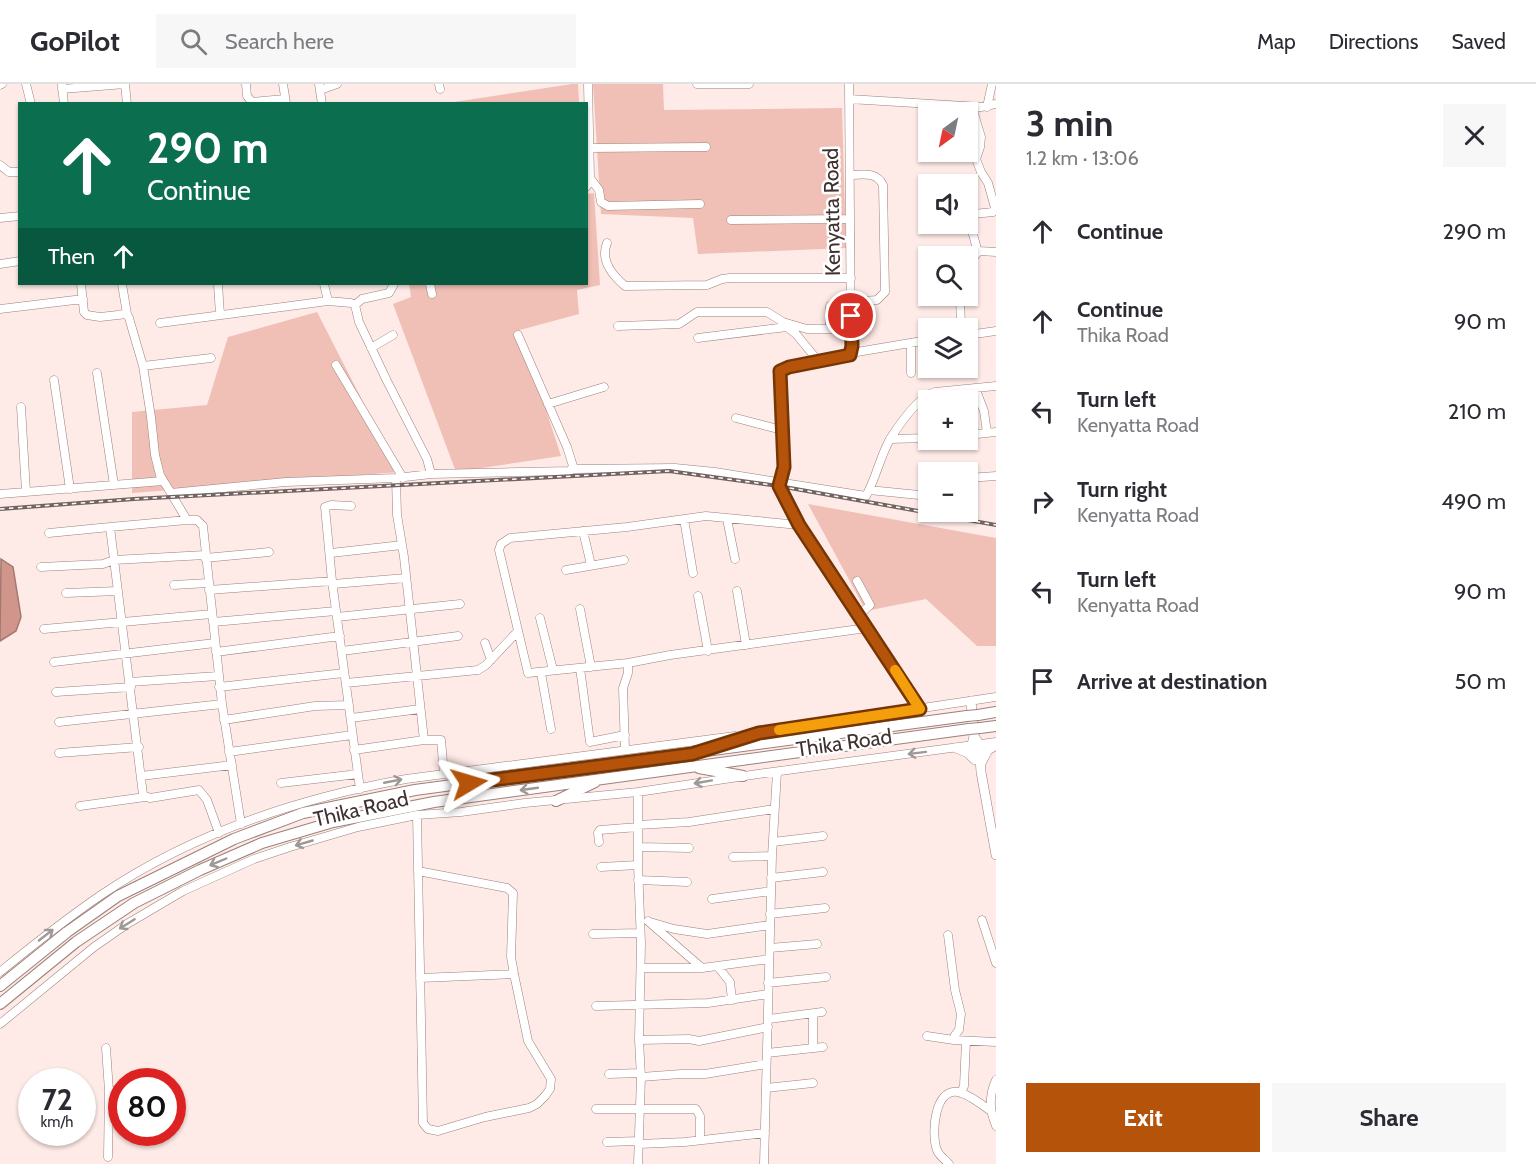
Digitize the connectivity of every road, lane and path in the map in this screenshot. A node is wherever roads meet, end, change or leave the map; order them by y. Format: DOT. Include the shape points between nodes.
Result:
graph roads {
  1 [pos="26,84"];
  2 [pos="125,84"];
  3 [pos="246,84"];
  4 [pos="283,84"];
  5 [pos="337,84"];
  6 [pos="588,84"];
  7 [pos="697,84"];
  8 [pos="749,84"];
  9 [pos="849,84"];
  10 [pos="992,84"];
  11 [pos="62,86"];
  12 [pos="319,87"];
  13 [pos="849,99"];
  14 [pos="286,101"];
  15 [pos="30,102"];
  16 [pos="64,102"];
  17 [pos="127,102"];
  18 [pos="322,102"];
  19 [pos="918,103"];
  20 [pos="996,104"];
  21 [pos="978,106"];
  22 [pos="987,107"];
  23 [pos="978,126"];
  24 [pos="706,147"];
  25 [pos="590,148"];
  26 [pos="978,153"];
  27 [pos="977,162"];
  28 [pos="0,165"];
  29 [pos="18,172"];
  30 [pos="850,175"];
  31 [pos="590,178"];
  32 [pos="588,184"];
  33 [pos="700,204"];
  34 [pos="18,216"];
  35 [pos="0,218"];
  36 [pos="850,219"];
  37 [pos="731,220"];
  38 [pos="607,243"];
  39 [pos="980,251"];
  40 [pos="996,252"];
  41 [pos="18,261"];
  42 [pos="0,264"];
  43 [pos="851,278"];
  44 [pos="81,285"];
  45 [pos="122,285"];
  46 [pos="218,285"];
  47 [pos="324,285"];
  48 [pos="393,285"];
  49 [pos="430,285"];
  50 [pos="432,294"];
  51 [pos="83,299"];
  52 [pos="328,302"];
  53 [pos="851,302"];
  54 [pos="355,305"];
  55 [pos="830,306"];
  56 [pos="0,309"];
  57 [pos="127,314"];
  58 [pos="220,315"];
  59 [pos="160,323"];
  60 [pos="618,326"];
  61 [pos="830,329"];
  62 [pos="851,329"];
  63 [pos="996,331"];
  64 [pos="978,334"];
  65 [pos="393,335"];
  66 [pos="519,335"];
  67 [pos="698,338"];
  68 [pos="918,342"];
  69 [pos="911,343"];
  70 [pos="371,348"];
  71 [pos="851,353"];
  72 [pos="211,358"];
  73 [pos="819,362"];
  74 [pos="336,365"];
  75 [pos="143,366"];
  76 [pos="97,373"];
  77 [pos="911,373"];
  78 [pos="54,380"];
  79 [pos="996,386"];
  80 [pos="604,387"];
  81 [pos="975,388"];
  82 [pos="548,404"];
  83 [pos="21,407"];
  84 [pos="736,418"];
  85 [pos="782,430"];
  86 [pos="992,432"];
  87 [pos="918,438"];
  88 [pos="890,439"];
  89 [pos="572,469"];
  90 [pos="431,474"];
  91 [pos="996,476"];
  92 [pos="978,477"];
  93 [pos="400,478"];
  94 [pos="163,481"];
  95 [pos="780,484"];
  96 [pos="114,485"];
  97 [pos="70,489"];
  98 [pos="869,490"];
  99 [pos="26,492"];
  100 [pos="171,493"];
  101 [pos="0,494"];
  102 [pos="918,495"];
  103 [pos="351,506"];
  104 [pos="684,519"];
  105 [pos="727,519"];
  106 [pos="187,520"];
  107 [pos="799,525"];
  108 [pos="110,527"];
  109 [pos="583,531"];
  110 [pos="49,533"];
  111 [pos="402,545"];
  112 [pos="268,552"];
  113 [pos="331,553"];
  114 [pos="205,557"];
  115 [pos="735,559"];
  116 [pos="114,560"];
  117 [pos="624,560"];
  118 [pos="591,565"];
  119 [pos="41,567"];
  120 [pos="566,570"];
  121 [pos="693,573"];
  122 [pos="406,578"];
  123 [pos="857,581"];
  124 [pos="332,582"];
  125 [pos="174,585"];
  126 [pos="208,586"];
  127 [pos="118,591"];
  128 [pos="737,591"];
  129 [pos="66,593"];
  130 [pos="698,596"];
  131 [pos="460,604"];
  132 [pos="409,609"];
  133 [pos="580,609"];
  134 [pos="337,614"];
  135 [pos="859,615"];
  136 [pos="212,618"];
  137 [pos="540,618"];
  138 [pos="123,621"];
  139 [pos="45,628"];
  140 [pos="867,628"];
  141 [pos="517,632"];
  142 [pos="340,636"];
  143 [pos="458,636"];
  144 [pos="215,643"];
  145 [pos="412,643"];
  146 [pos="485,644"];
  147 [pos="746,645"];
  148 [pos="342,651"];
  149 [pos="708,651"];
  150 [pos="216,652"];
  151 [pos="126,653"];
  152 [pos="491,660"];
  153 [pos="54,662"];
  154 [pos="628,663"];
  155 [pos="591,667"];
  156 [pos="580,668"];
  157 [pos="553,670"];
  158 [pos="344,673"];
  159 [pos="541,673"];
  160 [pos="218,676"];
  161 [pos="415,677"];
  162 [pos="346,682"];
  163 [pos="130,684"];
  164 [pos="219,687"];
  165 [pos="56,692"];
  166 [pos="996,697"];
  167 [pos="971,701"];
  168 [pos="222,705"];
  169 [pos="349,705"];
  170 [pos="420,709"];
  171 [pos="920,709"];
  172 [pos="996,712"];
  173 [pos="135,715"];
  174 [pos="351,718"];
  175 [pos="224,720"];
  176 [pos="59,722"];
  177 [pos="996,726"];
  178 [pos="551,729"];
  179 [pos="759,733"];
  180 [pos="352,735"];
  181 [pos="625,735"];
  182 [pos="975,736"];
  183 [pos="424,740"];
  184 [pos="996,743"];
  185 [pos="139,747"];
  186 [pos="956,748"];
  187 [pos="354,750"];
  188 [pos="625,750"];
  189 [pos="59,753"];
  190 [pos="229,753"];
  191 [pos="692,754"];
  192 [pos="231,765"];
  193 [pos="979,766"];
  194 [pos="689,767"];
  195 [pos="777,772"];
  196 [pos="358,774"];
  197 [pos="444,774"];
  198 [pos="141,776"];
  199 [pos="743,776"];
  200 [pos="600,779"];
  201 [pos="281,783"];
  202 [pos="360,789"];
  203 [pos="638,792"];
  204 [pos="145,797"];
  205 [pos="556,801"];
  206 [pos="80,806"];
  207 [pos="774,809"];
  208 [pos="417,815"];
  209 [pos="241,824"];
  210 [pos="638,826"];
  211 [pos="219,833"];
  212 [pos="823,836"];
  213 [pos="599,842"];
  214 [pos="773,842"];
  215 [pos="638,847"];
  216 [pos="689,848"];
  217 [pos="996,855"];
  218 [pos="772,856"];
  219 [pos="733,857"];
  220 [pos="638,865"];
  221 [pos="601,867"];
  222 [pos="418,871"];
  223 [pos="823,872"];
  224 [pos="771,878"];
  225 [pos="638,880"];
  226 [pos="687,882"];
  227 [pos="771,891"];
  228 [pos="712,898"];
  229 [pos="825,908"];
  230 [pos="770,914"];
  231 [pos="644,920"];
  232 [pos="982,920"];
  233 [pos="770,925"];
  234 [pos="640,933"];
  235 [pos="593,934"];
  236 [pos="948,935"];
  237 [pos="817,944"];
  238 [pos="770,948"];
  239 [pos="769,958"];
  240 [pos="996,963"];
  241 [pos="718,967"];
  242 [pos="641,968"];
  243 [pos="702,968"];
  244 [pos="0,972"];
  245 [pos="514,974"];
  246 [pos="826,977"];
  247 [pos="420,978"];
  248 [pos="768,983"];
  249 [pos="0,986"];
  250 [pos="768,994"];
  251 [pos="732,1000"];
  252 [pos="0,1004"];
  253 [pos="596,1006"];
  254 [pos="640,1006"];
  255 [pos="822,1012"];
  256 [pos="813,1014"];
  257 [pos="768,1023"];
  258 [pos="0,1024"];
  259 [pos="927,1036"];
  260 [pos="639,1040"];
  261 [pos="954,1040"];
  262 [pos="966,1041"];
  263 [pos="996,1042"];
  264 [pos="823,1047"];
  265 [pos="106,1048"];
  266 [pos="813,1048"];
  267 [pos="767,1053"];
  268 [pos="766,1064"];
  269 [pos="609,1074"];
  270 [pos="641,1075"];
  271 [pos="108,1077"];
  272 [pos="996,1080"];
  273 [pos="813,1083"];
  274 [pos="766,1088"];
  275 [pos="961,1093"];
  276 [pos="991,1107"];
  277 [pos="596,1109"];
  278 [pos="639,1110"];
  279 [pos="996,1126"];
  280 [pos="765,1133"];
  281 [pos="700,1140"];
  282 [pos="607,1142"];
  283 [pos="639,1143"];
  284 [pos="108,1146"];
  285 [pos="108,1156"];
  286 [pos="638,1164"];
  287 [pos="764,1164"];
  288 [pos="949,1164"];
  1 -- 15 [label="street"];
  2 -- 11 [label="street"];
  2 -- 17 [label="street"];
  3 -- 14 [label="street" via="252,102"];
  4 -- 14 [label="street"];
  5 -- 12 [label="street"];
  6 -- 25 [label="street"];
  7 -- 8 [label="street"];
  9 -- 13 [label="street, Kenyatta Road"];
  10 -- 22 [label="street"];
  11 -- 16 [label="street"];
  12 -- 18 [label="street"];
  13 -- 19 [label="street"];
  13 -- 30 [label="street, Kenyatta Road"];
  20 -- 22 [label="street"];
  21 -- 22 [label="street"];
  23 -- 26 [label="street"];
  24 -- 25 [label="street"];
  25 -- 31 [label="street"];
  27 -- 39 [label="street" via="995,208 970,219"];
  28 -- 29 [label="street" via="9,172"];
  30 -- 36 [label="street, Kenyatta Road"];
  30 -- 53 [label="street" via="873,175 883,185 885,292 877,300"];
  31 -- 32 [label="street"];
  31 -- 33 [label="street" via="608,206"];
  34 -- 35 [label="street"];
  36 -- 37 [label="street"];
  36 -- 43 [label="street, Kenyatta Road"];
  38 -- 43 [label="street" via="605,262 625,286 707,285 730,278"];
  39 -- 40 [label="street"];
  41 -- 42 [label="street"];
  43 -- 53 [label="street, Kenyatta Road"];
  44 -- 51 [label="street"];
  45 -- 57 [label="street"];
  46 -- 58 [label="street"];
  47 -- 52 [label="street"];
  48 -- 54 [label="street" via="389,293 362,299"];
  49 -- 50 [label="street"];
  51 -- 56 [label="street"];
  51 -- 57 [label="street" via="87,315"];
  52 -- 54 [label="street"];
  52 -- 58 [label="street"];
  53 -- 62 [label="street, Kenyatta Road"];
  54 -- 70 [label="street"];
  55 -- 61 [label="street"];
  57 -- 75 [label="street"];
  58 -- 59 [label="street"];
  60 -- 61 [label="street" via="679,324 696,312 767,312 807,329"];
  61 -- 62 [label="street"];
  62 -- 71 [label="street, Kenyatta Road"];
  63 -- 64 [label="street"];
  65 -- 70 [label="street"];
  66 -- 82 [label="street"];
  67 -- 73 [label="street" via="787,327"];
  68 -- 69 [label="street"];
  69 -- 71 [label="street"];
  69 -- 77 [label="street"];
  70 -- 90 [label="street"];
  71 -- 73 [label="street" via="848,357"];
  72 -- 75 [label="street"];
  73 -- 85 [label="street" via="780,371"];
  74 -- 93 [label="street"];
  75 -- 94 [label="street" via="155,455"];
  76 -- 96 [label="street"];
  78 -- 97 [label="street"];
  79 -- 81 [label="street"];
  80 -- 82 [label="street"];
  81 -- 86 [label="street"];
  81 -- 88 [label="street" via="927,395"];
  82 -- 89 [label="street" via="573,462"];
  83 -- 99 [label="street"];
  84 -- 85 [label="street"];
  85 -- 95 [label="street" via="784,467"];
  87 -- 88 [label="street"];
  88 -- 98 [label="street"];
  89 -- 90 [label="street"];
  89 -- 95 [label="street" via="675,468"];
  90 -- 93 [label="street"];
  91 -- 92 [label="street"];
  93 -- 100 [label="street" via="286,482"];
  93 -- 111 [label="street" via="397,515"];
  94 -- 96 [label="street"];
  94 -- 100 [label="street"];
  95 -- 98 [label="street" via="866,496"];
  95 -- 107 [label="street" via="780,492"];
  96 -- 97 [label="street"];
  97 -- 99 [label="street"];
  98 -- 102 [label="street"];
  99 -- 101 [label="street"];
  100 -- 106 [label="street"];
  103 -- 113 [label="street" via="325,507"];
  104 -- 105 [label="street"];
  104 -- 109 [label="street"];
  104 -- 121 [label="street"];
  105 -- 107 [label="street"];
  105 -- 115 [label="street"];
  106 -- 108 [label="street"];
  106 -- 114 [label="street" via="201,522"];
  107 -- 135 [label="street"];
  108 -- 110 [label="street"];
  108 -- 116 [label="street"];
  109 -- 118 [label="street"];
  109 -- 141 [label="street" via="510,538 501,544"];
  111 -- 113 [label="street"];
  111 -- 122 [label="street"];
  112 -- 114 [label="street"];
  113 -- 124 [label="street"];
  114 -- 116 [label="street"];
  114 -- 126 [label="street"];
  116 -- 119 [label="street"];
  116 -- 127 [label="street"];
  117 -- 118 [label="street"];
  118 -- 120 [label="street"];
  122 -- 124 [label="street"];
  122 -- 132 [label="street"];
  123 -- 135 [label="street" via="870,605"];
  124 -- 126 [label="street"];
  124 -- 134 [label="street"];
  125 -- 126 [label="street"];
  126 -- 136 [label="street"];
  127 -- 129 [label="street"];
  127 -- 138 [label="street"];
  128 -- 147 [label="street"];
  130 -- 149 [label="street"];
  131 -- 132 [label="street"];
  132 -- 134 [label="street"];
  132 -- 145 [label="street"];
  133 -- 155 [label="street"];
  134 -- 136 [label="street"];
  134 -- 142 [label="street"];
  135 -- 140 [label="street"];
  136 -- 138 [label="street"];
  136 -- 144 [label="street"];
  137 -- 157 [label="street"];
  138 -- 139 [label="street"];
  138 -- 151 [label="street"];
  140 -- 147 [label="street"];
  140 -- 171 [label="street"];
  141 -- 152 [label="street"];
  141 -- 159 [label="street" via="528,674"];
  142 -- 148 [label="street"];
  142 -- 150 [label="street"];
  143 -- 145 [label="street"];
  144 -- 150 [label="street"];
  144 -- 151 [label="street"];
  145 -- 148 [label="street"];
  145 -- 161 [label="street"];
  146 -- 152 [label="street"];
  147 -- 149 [label="street"];
  148 -- 158 [label="street"];
  149 -- 154 [label="street"];
  150 -- 160 [label="street"];
  151 -- 153 [label="street"];
  151 -- 163 [label="street"];
  152 -- 161 [label="street" via="478,670"];
  154 -- 155 [label="street"];
  154 -- 181 [label="street" via="623,688"];
  155 -- 156 [label="street"];
  156 -- 157 [label="street"];
  156 -- 181 [label="street" via="590,742"];
  157 -- 159 [label="street"];
  158 -- 162 [label="street"];
  158 -- 164 [label="street"];
  159 -- 178 [label="street"];
  160 -- 163 [label="street"];
  160 -- 164 [label="street"];
  161 -- 162 [label="street"];
  161 -- 170 [label="street"];
  162 -- 169 [label="street"];
  163 -- 165 [label="street"];
  163 -- 173 [label="street"];
  164 -- 168 [label="street"];
  166 -- 167 [label="street, Thika Road"];
  167 -- 171 [label="street, Thika Road"];
  167 -- 182 [label="main road"];
  168 -- 173 [label="street"];
  168 -- 175 [label="street"];
  169 -- 174 [label="street"];
  169 -- 175 [label="street" via="315,706"];
  170 -- 174 [label="street"];
  170 -- 183 [label="street"];
  171 -- 179 [label="street, Thika Road"];
  172 -- 191 [label="highway, Thika Road"];
  173 -- 176 [label="street"];
  173 -- 185 [label="street"];
  174 -- 180 [label="street"];
  175 -- 190 [label="street"];
  177 -- 182 [label="highway, Thika Road"];
  179 -- 188 [label="street, Thika Road"];
  179 -- 191 [label="highway"];
  180 -- 187 [label="street"];
  180 -- 190 [label="street"];
  181 -- 188 [label="street"];
  182 -- 184 [label="street, Thika Road"];
  182 -- 186 [label="street, Thika Road"];
  182 -- 193 [label="main road"];
  182 -- 194 [label="highway, Thika Road"];
  183 -- 187 [label="street"];
  183 -- 197 [label="street" via="441,740"];
  184 -- 193 [label="main road"];
  185 -- 189 [label="street"];
  185 -- 198 [label="street"];
  186 -- 193 [label="main road" via="968,753"];
  186 -- 195 [label="street, Thika Road, one-way"];
  187 -- 196 [label="street"];
  188 -- 197 [label="street, Thika Road"];
  190 -- 192 [label="street"];
  191 -- 249 [label="highway, Thika Road" via="415,790 303,813 234,839 118,896"];
  192 -- 198 [label="street"];
  192 -- 209 [label="street"];
  193 -- 217 [label="main road"];
  194 -- 199 [label="highway"];
  194 -- 200 [label="highway, Thika Road"];
  195 -- 199 [label="street, Thika Road"];
  195 -- 207 [label="street"];
  196 -- 201 [label="street"];
  196 -- 202 [label="street"];
  202 -- 197 [label="street, Thika Road, one-way"];
  198 -- 204 [label="street"];
  199 -- 203 [label="street, Thika Road, one-way"];
  200 -- 205 [label="highway"];
  200 -- 252 [label="highway, Thika Road, one-way" via="400,809 333,822 262,843 134,903 76,942"];
  202 -- 209 [label="street, Thika Road"];
  203 -- 205 [label="street, Thika Road"];
  203 -- 210 [label="street"];
  204 -- 206 [label="street"];
  204 -- 211 [label="street" via="199,790"];
  205 -- 208 [label="street, Thika Road"];
  207 -- 210 [label="street"];
  207 -- 214 [label="street"];
  208 -- 222 [label="street"];
  208 -- 258 [label="street, Thika Road, one-way" via="290,847 183,891 94,947"];
  209 -- 211 [label="street, Thika Road"];
  210 -- 213 [label="street" via="600,830"];
  210 -- 215 [label="street"];
  244 -- 211 [label="street, Thika Road, one-way" via="103,894"];
  212 -- 214 [label="street"];
  214 -- 218 [label="street"];
  215 -- 216 [label="street"];
  215 -- 220 [label="street"];
  218 -- 219 [label="street"];
  218 -- 224 [label="street"];
  220 -- 221 [label="street"];
  220 -- 225 [label="street"];
  222 -- 245 [label="street" via="512,890"];
  222 -- 247 [label="street"];
  223 -- 224 [label="street"];
  224 -- 227 [label="street"];
  225 -- 226 [label="street"];
  225 -- 231 [label="street"];
  227 -- 228 [label="street"];
  227 -- 230 [label="street"];
  229 -- 230 [label="street"];
  230 -- 233 [label="street"];
  231 -- 233 [label="street" via="707,934"];
  231 -- 234 [label="street"];
  231 -- 243 [label="street"];
  232 -- 240 [label="street"];
  233 -- 238 [label="street"];
  234 -- 235 [label="street"];
  234 -- 242 [label="street"];
  236 -- 261 [label="street" via="961,1014"];
  237 -- 238 [label="street"];
  238 -- 239 [label="street"];
  239 -- 241 [label="street"];
  239 -- 248 [label="street"];
  241 -- 243 [label="street"];
  241 -- 251 [label="street" via="730,982"];
  242 -- 243 [label="street"];
  242 -- 254 [label="street"];
  245 -- 247 [label="street"];
  245 -- 247 [label="street" via="528,1041 551,1079 550,1089 529,1108 485,1116 438,1131 423,1123"];
  246 -- 248 [label="street"];
  248 -- 250 [label="street"];
  250 -- 251 [label="street"];
  250 -- 257 [label="street"];
  251 -- 254 [label="street"];
  253 -- 254 [label="street"];
  254 -- 260 [label="street"];
  255 -- 256 [label="street"];
  256 -- 257 [label="street"];
  256 -- 266 [label="street"];
  257 -- 260 [label="street" via="699,1041"];
  257 -- 267 [label="street"];
  259 -- 261 [label="street"];
  260 -- 270 [label="street"];
  261 -- 262 [label="street"];
  262 -- 263 [label="street"];
  262 -- 275 [label="street"];
  264 -- 266 [label="street"];
  265 -- 271 [label="street"];
  266 -- 267 [label="street"];
  267 -- 268 [label="street"];
  268 -- 270 [label="street" via="705,1074"];
  268 -- 274 [label="street"];
  269 -- 270 [label="street"];
  270 -- 278 [label="street"];
  272 -- 276 [label="street"];
  273 -- 274 [label="street"];
  274 -- 280 [label="street"];
  275 -- 276 [label="street"];
  275 -- 288 [label="street" via="949,1094 934,1114 937,1151"];
  276 -- 279 [label="street"];
  277 -- 278 [label="street"];
  278 -- 281 [label="street" via="696,1109 700,1116"];
  278 -- 283 [label="street"];
  280 -- 281 [label="street"];
  280 -- 287 [label="street"];
  281 -- 283 [label="street"];
  282 -- 283 [label="street"];
  283 -- 286 [label="street"];
  284 -- 285 [label="street"];
}
